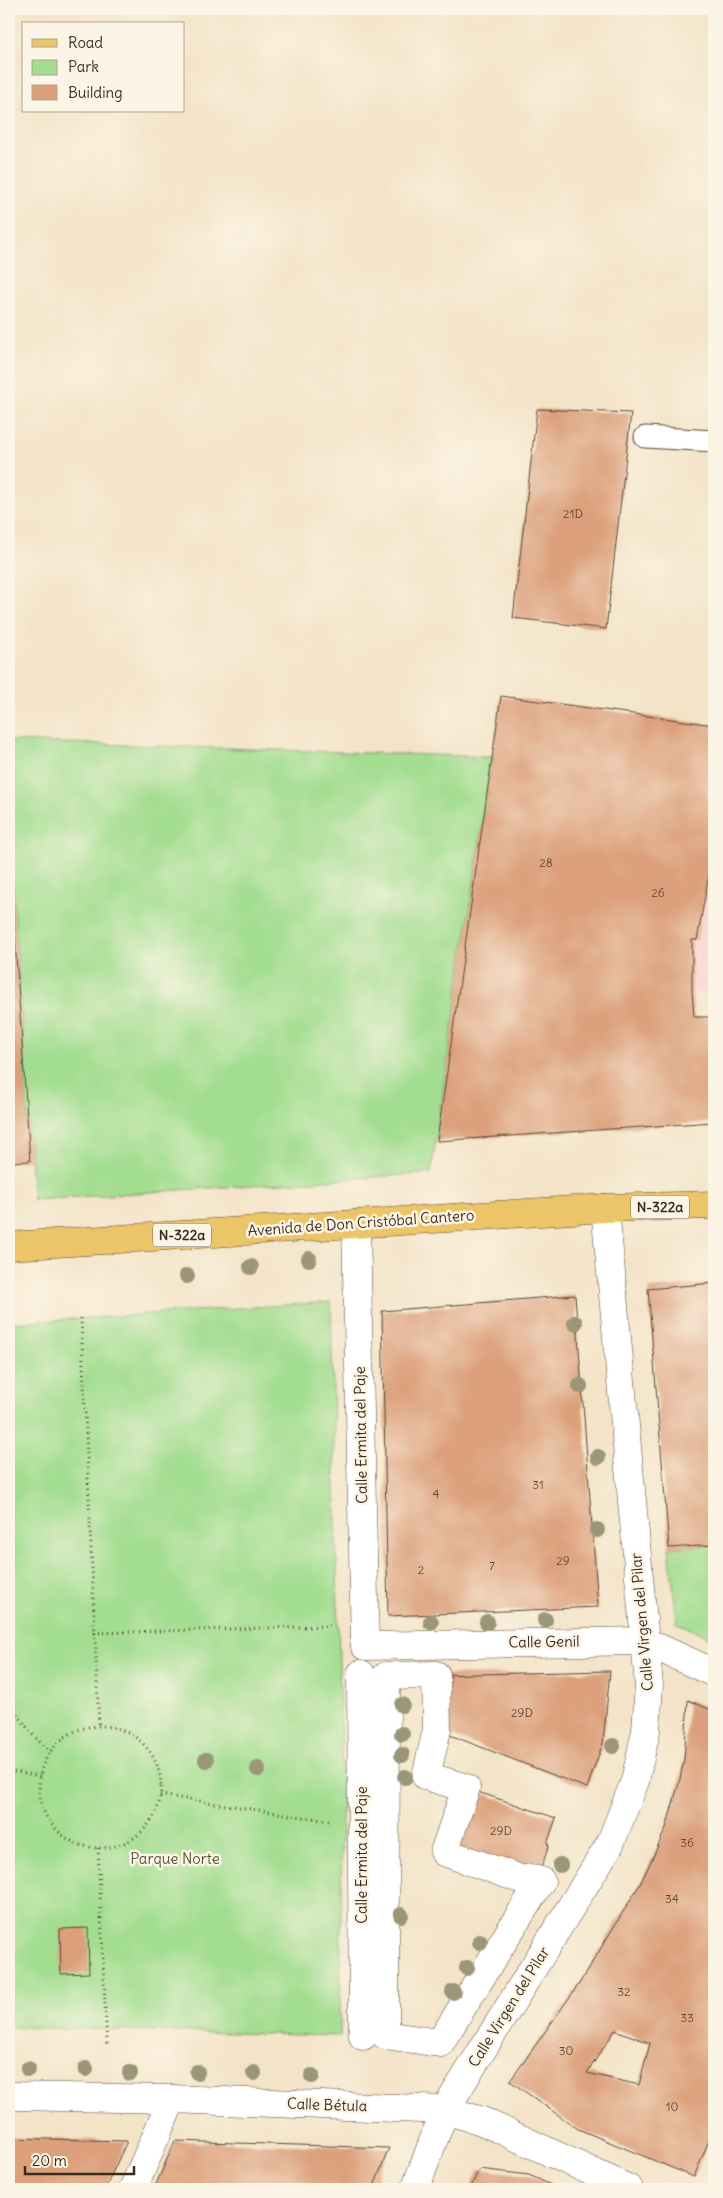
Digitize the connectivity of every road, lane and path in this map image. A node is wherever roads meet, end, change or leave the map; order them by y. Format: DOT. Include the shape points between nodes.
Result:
graph roads {
  1 [pos="645,437"];
  2 [pos="714,441"];
  3 [pos="714,1205"];
  4 [pos="605,1208"];
  5 [pos="356,1224"];
  6 [pos="9,1246"];
  7 [pos="81,1318"];
  8 [pos="337,1626"];
  9 [pos="94,1633"];
  10 [pos="644,1640"];
  11 [pos="366,1646"];
  12 [pos="714,1673"];
  13 [pos="361,1674"];
  14 [pos="436,1675"];
  15 [pos="9,1702"];
  16 [pos="99,1726"];
  17 [pos="50,1752"];
  18 [pos="9,1771"];
  19 [pos="40,1776"];
  20 [pos="160,1795"];
  21 [pos="362,1821"];
  22 [pos="98,1848"];
  23 [pos="364,2036"];
  24 [pos="108,2046"];
  25 [pos="9,2096"];
  26 [pos="172,2099"];
  27 [pos="445,2110"];
  28 [pos="133,2189"];
  29 [pos="415,2189"];
  30 [pos="629,2189"];
  1 -- 2 [label="lane"];
  3 -- 4 [label="main road, Avenida de Don Cristóbal Cantero / N-322a"];
  4 -- 5 [label="main road, Avenida de Don Cristóbal Cantero / N-322a"];
  4 -- 10 [label="street, Calle Virgen del Pilar"];
  5 -- 6 [label="main road, Avenida de Don Cristóbal Cantero / N-322a"];
  5 -- 11 [label="street, Calle Ermita del Paje"];
  7 -- 9 [label="path"];
  8 -- 9 [label="path"];
  9 -- 16 [label="path"];
  10 -- 11 [label="street, Calle Genil"];
  10 -- 12 [label="street, Calle Genil"];
  10 -- 27 [label="street, Calle Virgen del Pilar" via="649,1685 646,1732 635,1781 610,1844"];
  13 -- 21 [label="street, Calle Ermita del Paje"];
  14 -- 14 [label="street" via="386,1676 385,2035 440,2043 541,1881 530,1878 528,1882 444,1852 466,1788 426,1776 437,1730"];
  15 -- 17 [label="path" via="31,1733"];
  16 -- 17 [label="path" via="78,1730"];
  16 -- 20 [label="path" via="118,1729 136,1738 149,1751 158,1768"];
  17 -- 19 [label="path"];
  18 -- 19 [label="path"];
  19 -- 22 [label="path" via="40,1797 46,1817 60,1833 78,1844"];
  20 -- 21 [label="path" via="341,1822"];
  20 -- 22 [label="path" via="149,1824 135,1837 117,1846"];
  21 -- 23 [label="street, Calle Ermita del Paje"];
  22 -- 24 [label="path"];
  25 -- 26 [label="street, Calle Bétula"];
  26 -- 27 [label="street, Calle Bétula"];
  26 -- 28 [label="street"];
  27 -- 29 [label="street, Calle Virgen del Pilar"];
  27 -- 30 [label="street, Calle Bétula" via="482,2121"];
}
